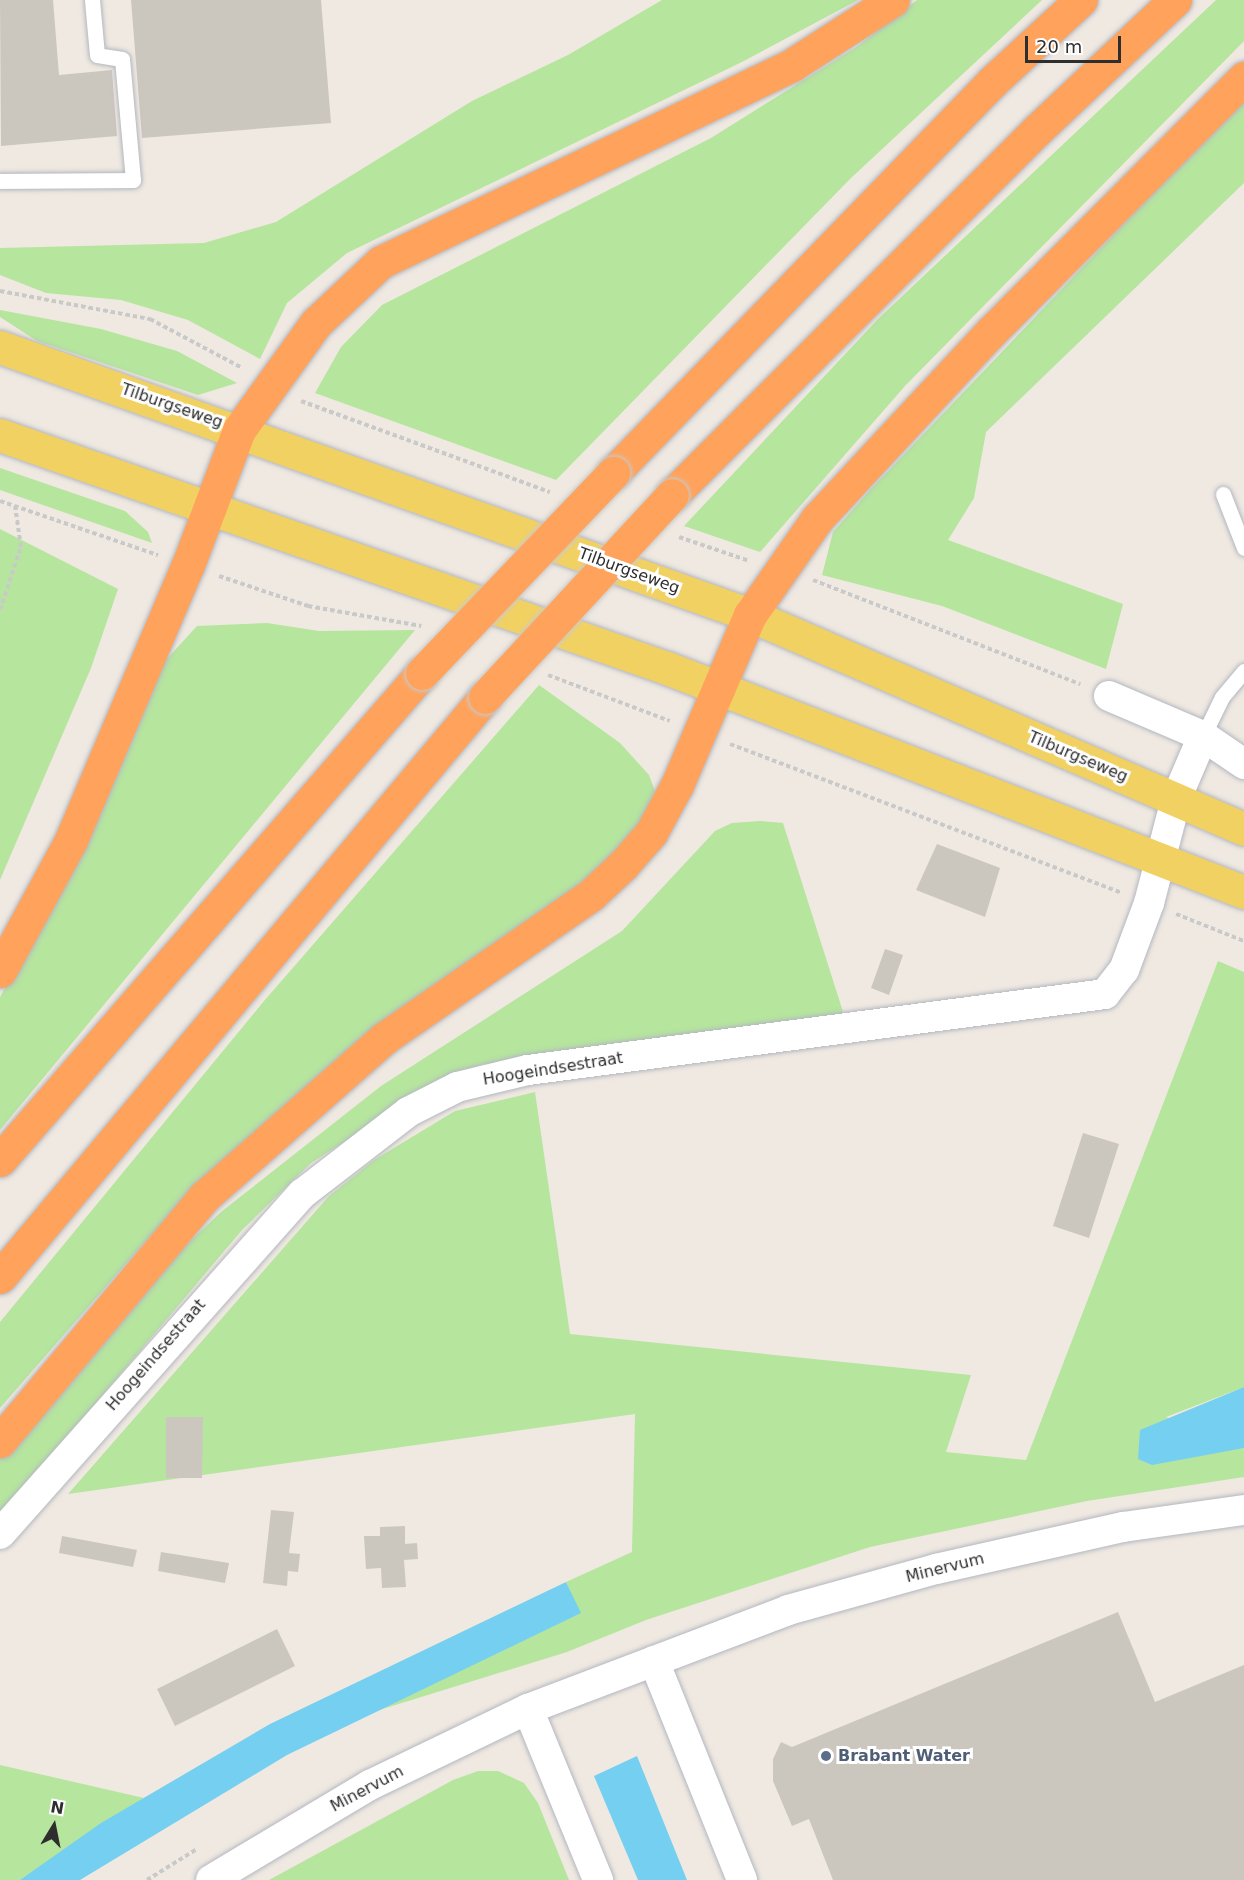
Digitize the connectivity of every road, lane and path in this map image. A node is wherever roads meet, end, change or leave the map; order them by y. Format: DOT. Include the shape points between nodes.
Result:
graph roads {
  1 [pos="92,0"];
  2 [pos="893,0"];
  3 [pos="1081,0"];
  4 [pos="1175,0"];
  5 [pos="1244,78"];
  6 [pos="0,181"];
  7 [pos="0,347"];
  8 [pos="239,430"];
  9 [pos="0,435"];
  10 [pos="1223,494"];
  11 [pos="0,501"];
  12 [pos="15,506"];
  13 [pos="211,506"];
  14 [pos="1244,548"];
  15 [pos="188,565"];
  16 [pos="0,610"];
  17 [pos="750,615"];
  18 [pos="426,628"];
  19 [pos="536,670"];
  20 [pos="1244,672"];
  21 [pos="718,687"];
  22 [pos="1109,696"];
  23 [pos="700,733"];
  24 [pos="1203,736"];
  25 [pos="1244,764"];
  26 [pos="1176,799"];
  27 [pos="1244,829"];
  28 [pos="1158,858"];
  29 [pos="1244,892"];
  30 [pos="1149,903"];
  31 [pos="1244,941"];
  32 [pos="0,971"];
  33 [pos="0,1160"];
  34 [pos="0,1276"];
  35 [pos="0,1441"];
  36 [pos="1244,1510"];
  37 [pos="0,1534"];
  38 [pos="654,1661"];
  39 [pos="528,1709"];
  40 [pos="211,1880"];
  41 [pos="598,1880"];
  42 [pos="742,1880"];
  1 -- 6 [label="lane" via="97,55 122,59 133,180"];
  2 -- 8 [label="highway" via="792,65 381,262 316,323"];
  3 -- 33 [label="highway, bridge" via="992,82 422,673"];
  4 -- 34 [label="highway, bridge" via="1036,131 672,495 484,697"];
  5 -- 17 [label="highway" via="892,436 817,519"];
  7 -- 8 [label="main road, Tilburgseweg"];
  8 -- 13 [label="highway"];
  8 -- 17 [label="main road, Tilburgseweg"];
  9 -- 13 [label="main road"];
  10 -- 14 [label="lane"];
  11 -- 12 [label="path"];
  12 -- 15 [label="path"];
  12 -- 16 [label="path" via="21,547"];
  13 -- 15 [label="highway"];
  13 -- 21 [label="main road"];
  15 -- 18 [label="path" via="308,606 404,620"];
  15 -- 32 [label="highway" via="71,840"];
  17 -- 21 [label="highway"];
  17 -- 26 [label="main road, Tilburgseweg"];
  19 -- 23 [label="path"];
  20 -- 24 [label="lane" via="1222,697"];
  21 -- 23 [label="highway"];
  21 -- 28 [label="main road"];
  22 -- 24 [label="street"];
  23 -- 30 [label="path"];
  23 -- 35 [label="highway" via="651,832 623,865 591,895 383,1039 204,1197"];
  24 -- 25 [label="street"];
  24 -- 26 [label="street, Hoogeindsestraat"];
  26 -- 27 [label="main road, Tilburgseweg"];
  26 -- 28 [label="street, Hoogeindsestraat"];
  28 -- 29 [label="main road"];
  28 -- 30 [label="street, Hoogeindsestraat"];
  30 -- 31 [label="path"];
  30 -- 37 [label="street, Hoogeindsestraat" via="1124,970 1105,994 519,1071 457,1087 408,1112 302,1194"];
  36 -- 38 [label="street, Minervum" via="1123,1527 936,1569 788,1610"];
  38 -- 39 [label="street, Minervum"];
  38 -- 42 [label="street"];
  39 -- 40 [label="street, Minervum" via="370,1785"];
  39 -- 41 [label="street"];
}
